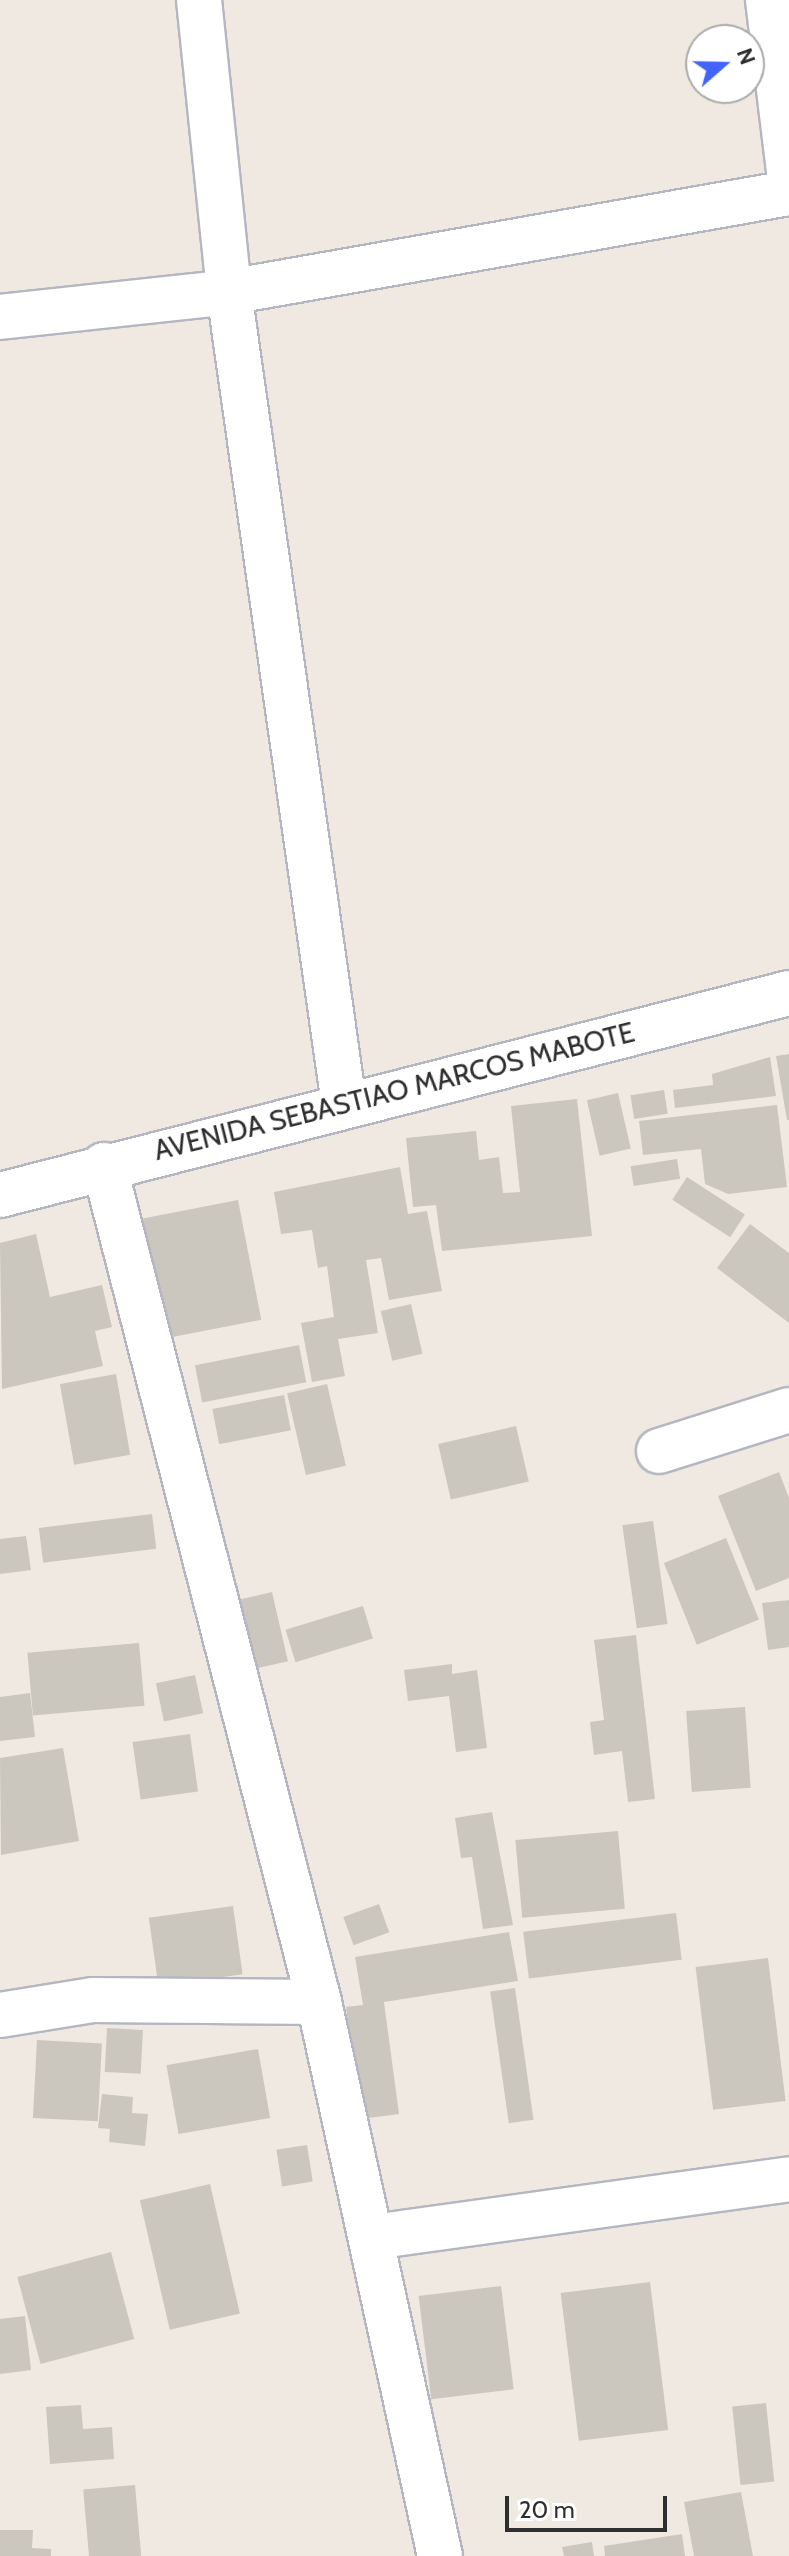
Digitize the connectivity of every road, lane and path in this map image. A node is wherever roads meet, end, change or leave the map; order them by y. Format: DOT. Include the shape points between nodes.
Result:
graph roads {
  1 [pos="199,0"];
  2 [pos="768,0"];
  3 [pos="789,171"];
  4 [pos="789,193"];
  5 [pos="229,292"];
  6 [pos="0,317"];
  7 [pos="789,993"];
  8 [pos="344,1104"];
  9 [pos="104,1165"];
  10 [pos="0,1195"];
  11 [pos="789,1410"];
  12 [pos="659,1451"];
  13 [pos="319,2002"];
  14 [pos="0,2015"];
  15 [pos="789,2179"];
  16 [pos="373,2237"];
  17 [pos="440,2556"];
  1 -- 5 [label="street"];
  2 -- 3 [label="street"];
  4 -- 5 [label="street"];
  5 -- 6 [label="street"];
  5 -- 8 [label="street"];
  7 -- 8 [label="street, AVENIDA SEBASTIAO MARCOS MABOTE"];
  8 -- 9 [label="street, AVENIDA SEBASTIAO MARCOS MABOTE"];
  9 -- 10 [label="street, AVENIDA SEBASTIAO MARCOS MABOTE"];
  9 -- 13 [label="street"];
  11 -- 12 [label="street"];
  13 -- 14 [label="street" via="106,1999"];
  13 -- 16 [label="street"];
  15 -- 16 [label="street"];
  16 -- 17 [label="street"];
}
